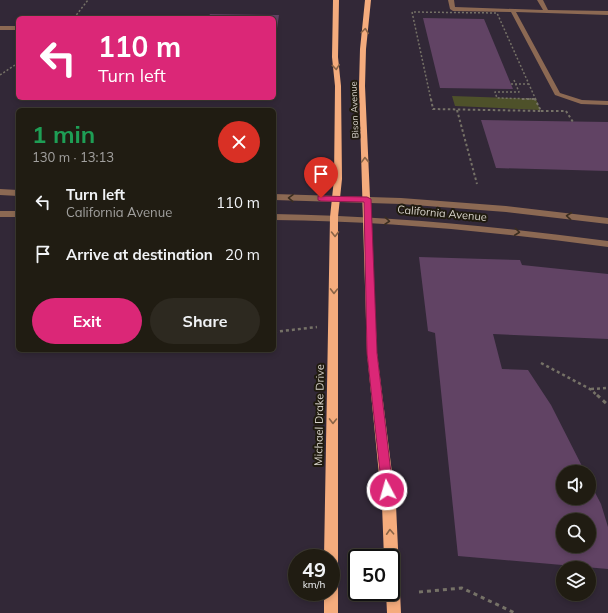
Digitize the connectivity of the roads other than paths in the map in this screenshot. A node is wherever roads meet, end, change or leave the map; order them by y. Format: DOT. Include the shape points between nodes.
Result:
graph roads {
  1 [pos="336,0"];
  2 [pos="368,0"];
  3 [pos="451,0"];
  4 [pos="540,0"];
  5 [pos="513,11"];
  6 [pos="547,12"];
  7 [pos="608,13"];
  8 [pos="0,28"];
  9 [pos="16,28"];
  10 [pos="608,102"];
  11 [pos="0,192"];
  12 [pos="16,193"];
  13 [pos="276,197"];
  14 [pos="336,198"];
  15 [pos="367,199"];
  16 [pos="0,214"];
  17 [pos="16,214"];
  18 [pos="276,217"];
  19 [pos="334,217"];
  20 [pos="367,219"];
  21 [pos="608,221"];
  22 [pos="608,244"];
  23 [pos="331,613"];
  24 [pos="394,613"];
  1 -- 14 [label="main road, Bison Avenue, one-way"];
  15 -- 2 [label="main road, Bison Avenue, one-way" via="362,86"];
  3 -- 5 [label="street" via="453,9"];
  4 -- 6 [label="street"];
  5 -- 6 [label="street"];
  5 -- 10 [label="street" via="557,94 581,102"];
  6 -- 7 [label="street"];
  8 -- 9 [label="street"];
  11 -- 12 [label="street"];
  14 -- 13 [label="street, California Avenue, one-way"];
  14 -- 15 [label="street, California Avenue"];
  14 -- 19 [label="main road, Bison Avenue"];
  15 -- 20 [label="main road, Bison Avenue"];
  21 -- 15 [label="street, California Avenue, one-way" via="506,209"];
  16 -- 17 [label="street"];
  18 -- 19 [label="street, California Avenue"];
  19 -- 20 [label="street, California Avenue"];
  19 -- 23 [label="main road, Michael Drake Drive, one-way"];
  20 -- 22 [label="street, California Avenue, one-way" via="516,231"];
  24 -- 20 [label="main road, one-way" via="389,505 372,353"];
}
